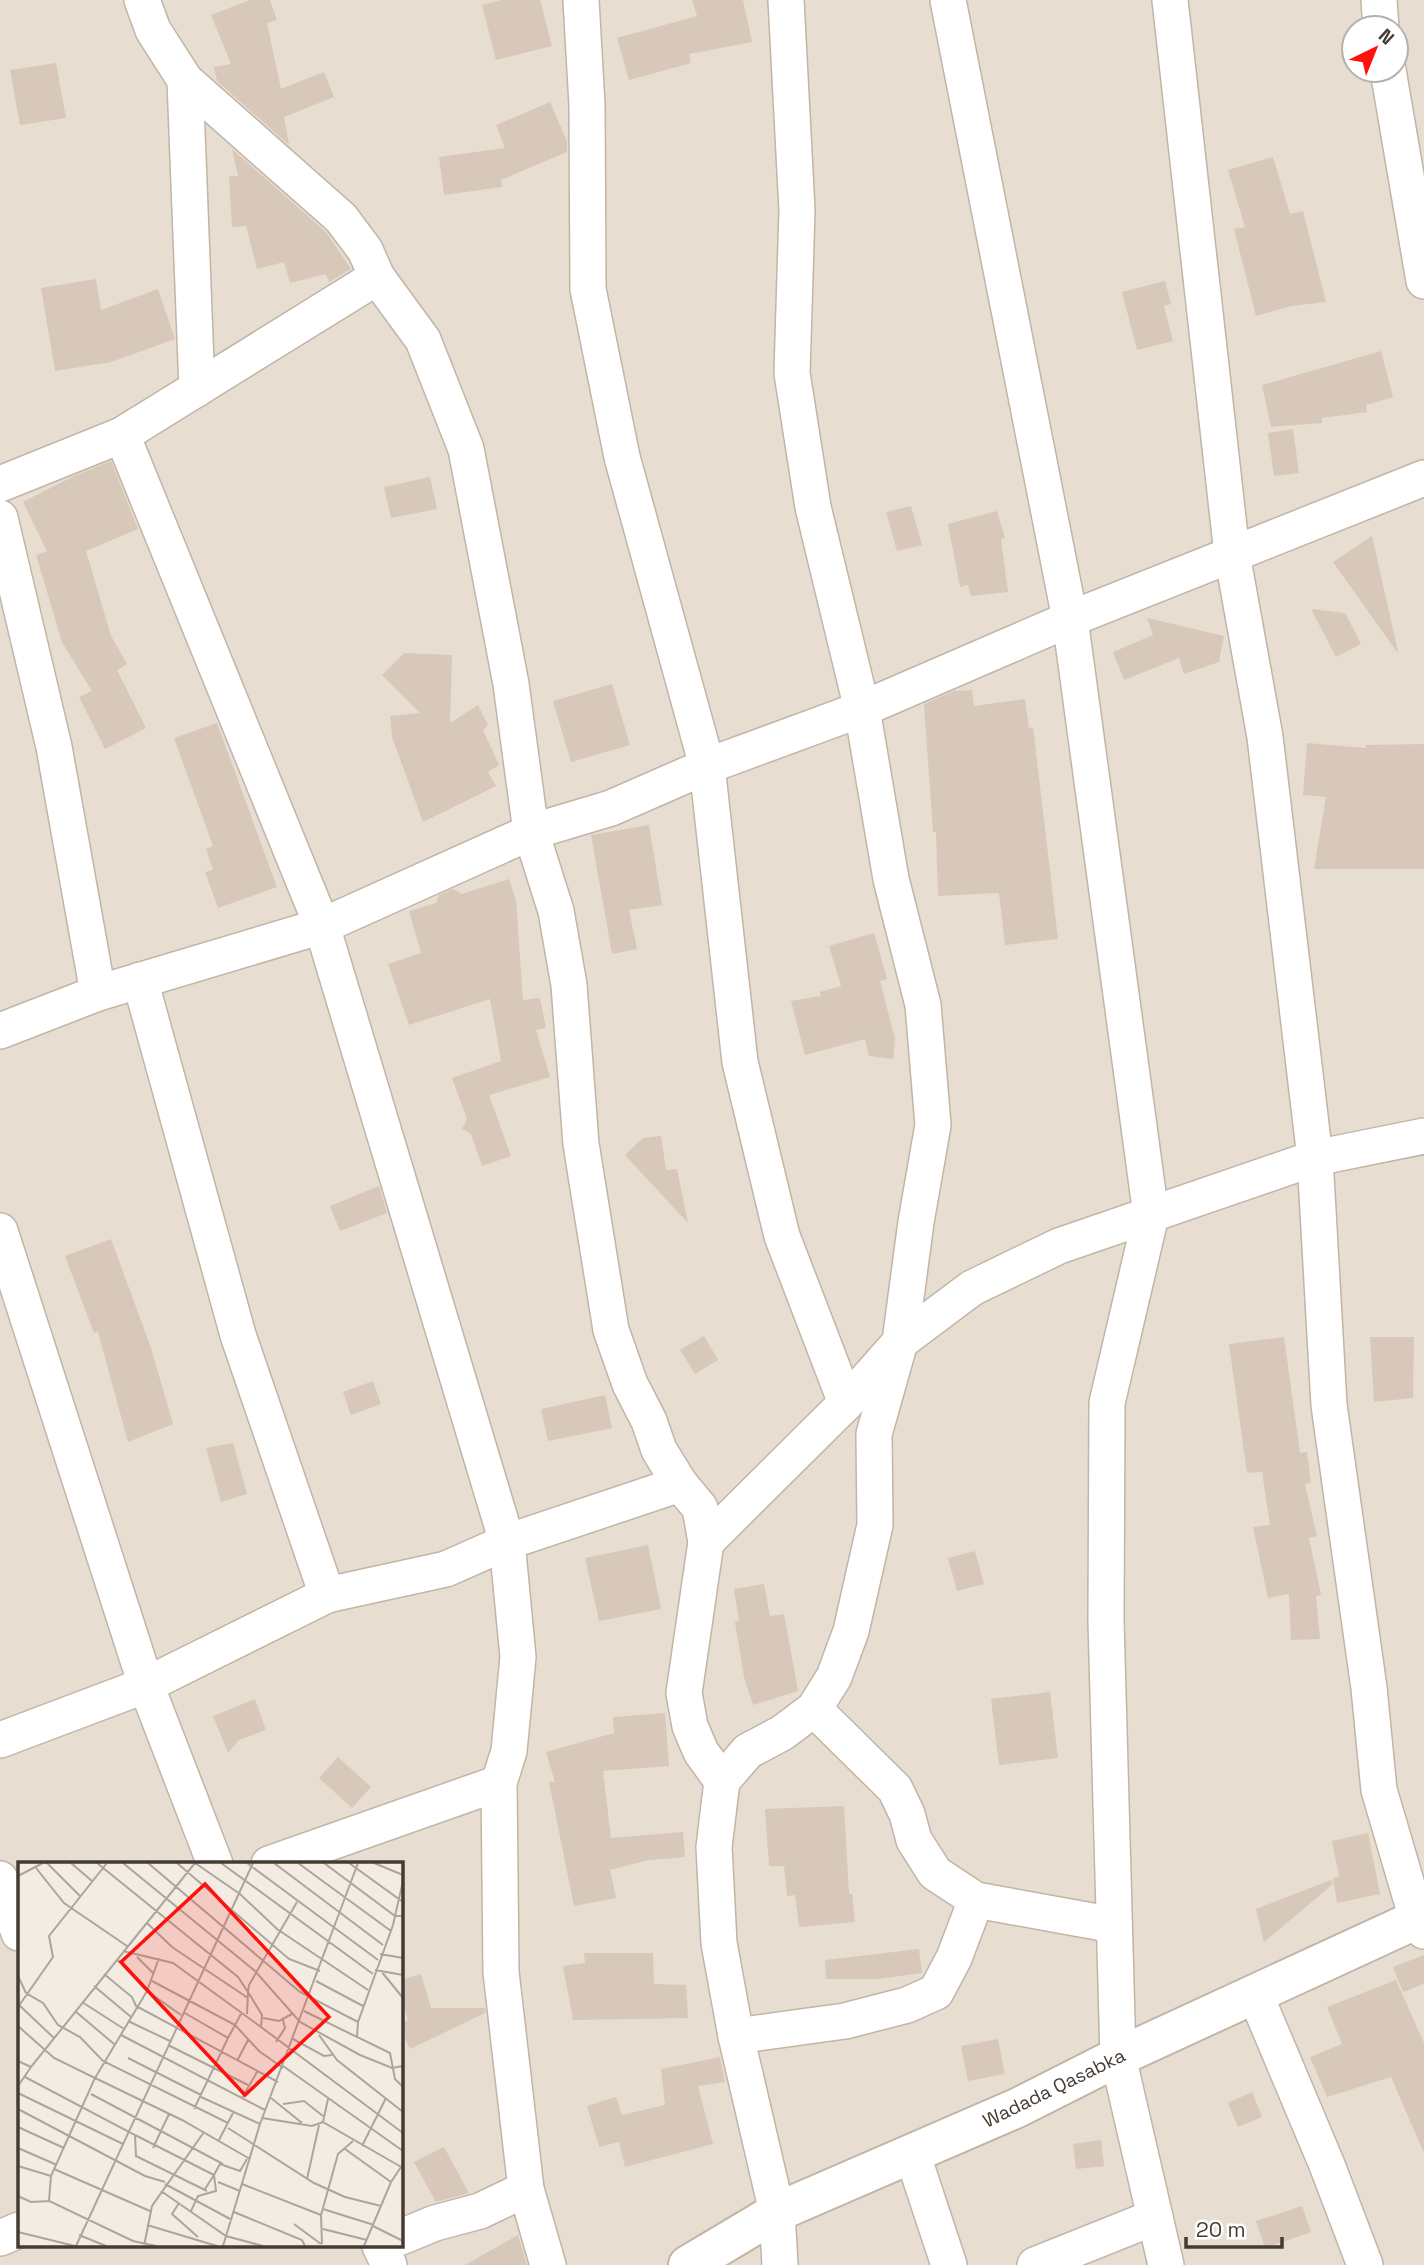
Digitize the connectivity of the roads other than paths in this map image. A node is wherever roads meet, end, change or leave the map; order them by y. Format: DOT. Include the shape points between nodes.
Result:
graph roads {
  1 [pos="142,0"];
  2 [pos="581,0"];
  3 [pos="786,0"];
  4 [pos="948,0"];
  5 [pos="1170,0"];
  6 [pos="185,80"];
  7 [pos="1390,84"];
  8 [pos="377,277"];
  9 [pos="1424,281"];
  10 [pos="197,389"];
  11 [pos="122,435"];
  12 [pos="1424,478"];
  13 [pos="0,484"];
  14 [pos="0,518"];
  15 [pos="1231,554"];
  16 [pos="1070,619"];
  17 [pos="862,709"];
  18 [pos="708,766"];
  19 [pos="531,832"];
  20 [pos="321,926"];
  21 [pos="141,980"];
  22 [pos="97,993"];
  23 [pos="0,1031"];
  24 [pos="1424,1136"];
  25 [pos="1315,1157"];
  26 [pos="1151,1215"];
  27 [pos="0,1231"];
  28 [pos="900,1342"];
  29 [pos="846,1403"];
  30 [pos="680,1484"];
  31 [pos="507,1542"];
  32 [pos="706,1542"];
  33 [pos="327,1595"];
  34 [pos="146,1685"];
  35 [pos="814,1709"];
  36 [pos="0,1740"];
  37 [pos="722,1781"];
  38 [pos="499,1783"];
  39 [pos="214,1862"];
  40 [pos="275,1862"];
  41 [pos="0,1879"];
  42 [pos="976,1900"];
  43 [pos="1422,1922"];
  44 [pos="1114,1925"];
  45 [pos="18,1930"];
  46 [pos="1255,1994"];
  47 [pos="736,2036"];
  48 [pos="1118,2057"];
  49 [pos="912,2153"];
  50 [pos="526,2189"];
  51 [pos="777,2211"];
  52 [pos="1155,2217"];
  53 [pos="18,2230"];
  54 [pos="402,2236"];
  55 [pos="0,2238"];
  56 [pos="381,2248"];
  57 [pos="389,2265"];
  58 [pos="548,2265"];
  59 [pos="688,2265"];
  60 [pos="780,2265"];
  61 [pos="949,2265"];
  62 [pos="1035,2265"];
  63 [pos="1166,2265"];
  64 [pos="1365,2265"];
  1 -- 6 [label="street" via="153,30"];
  2 -- 18 [label="street" via="588,289 622,457"];
  3 -- 17 [label="street" via="797,210 792,373 813,507"];
  4 -- 16 [label="street"];
  5 -- 15 [label="street"];
  6 -- 8 [label="street" via="341,218 365,250"];
  6 -- 10 [label="street"];
  7 -- 9 [label="street"];
  8 -- 10 [label="street"];
  8 -- 19 [label="street" via="423,340 466,449 511,684"];
  10 -- 11 [label="street"];
  11 -- 13 [label="street"];
  11 -- 20 [label="street"];
  12 -- 15 [label="street"];
  14 -- 22 [label="street" via="54,747"];
  15 -- 16 [label="street"];
  15 -- 25 [label="street" via="1265,737"];
  16 -- 17 [label="street"];
  16 -- 26 [label="street"];
  17 -- 18 [label="street"];
  17 -- 28 [label="street" via="891,878 923,1005 933,1125"];
  18 -- 19 [label="street" via="611,808"];
  18 -- 29 [label="street" via="740,1062 782,1236"];
  19 -- 20 [label="street"];
  19 -- 30 [label="street" via="556,911 569,985 581,1144 611,1330 659,1450"];
  20 -- 21 [label="street"];
  20 -- 31 [label="street"];
  21 -- 22 [label="street"];
  21 -- 33 [label="street" via="238,1335"];
  22 -- 23 [label="street"];
  24 -- 25 [label="street"];
  25 -- 26 [label="street"];
  25 -- 43 [label="street" via="1329,1405 1379,1790"];
  26 -- 28 [label="street" via="1059,1245 972,1288"];
  26 -- 44 [label="street" via="1107,1403 1106,1621"];
  27 -- 34 [label="street"];
  28 -- 29 [label="street"];
  28 -- 35 [label="street" via="874,1434 876,1525 851,1632 834,1677"];
  29 -- 32 [label="street"];
  30 -- 31 [label="street"];
  30 -- 32 [label="street" via="700,1508"];
  31 -- 33 [label="street" via="446,1569"];
  31 -- 38 [label="street" via="518,1657 509,1751"];
  32 -- 37 [label="street" via="684,1693 701,1752"];
  33 -- 34 [label="street"];
  34 -- 36 [label="street"];
  34 -- 39 [label="street"];
  35 -- 37 [label="street" via="748,1751"];
  35 -- 42 [label="street" via="895,1789 914,1840 934,1873"];
  37 -- 47 [label="street" via="714,1861 719,1943"];
  38 -- 40 [label="street"];
  38 -- 50 [label="street" via="501,1972"];
  41 -- 45 [label="street"];
  42 -- 44 [label="street"];
  42 -- 47 [label="street" via="936,1992 907,2005 845,2021"];
  43 -- 46 [label="street, Wadada Qasabka"];
  44 -- 48 [label="street"];
  46 -- 48 [label="street, Wadada Qasabka"];
  46 -- 64 [label="street"];
  47 -- 51 [label="street"];
  48 -- 49 [label="street, Wadada Qasabka" via="1017,2108"];
  48 -- 52 [label="street"];
  49 -- 51 [label="street, Wadada Qasabka"];
  49 -- 61 [label="street"];
  50 -- 54 [label="street" via="480,2211"];
  50 -- 58 [label="street"];
  51 -- 59 [label="street, Wadada Qasabka"];
  51 -- 60 [label="street"];
  52 -- 62 [label="street"];
  52 -- 63 [label="street"];
  53 -- 55 [label="street"];
  56 -- 57 [label="street"];
}
